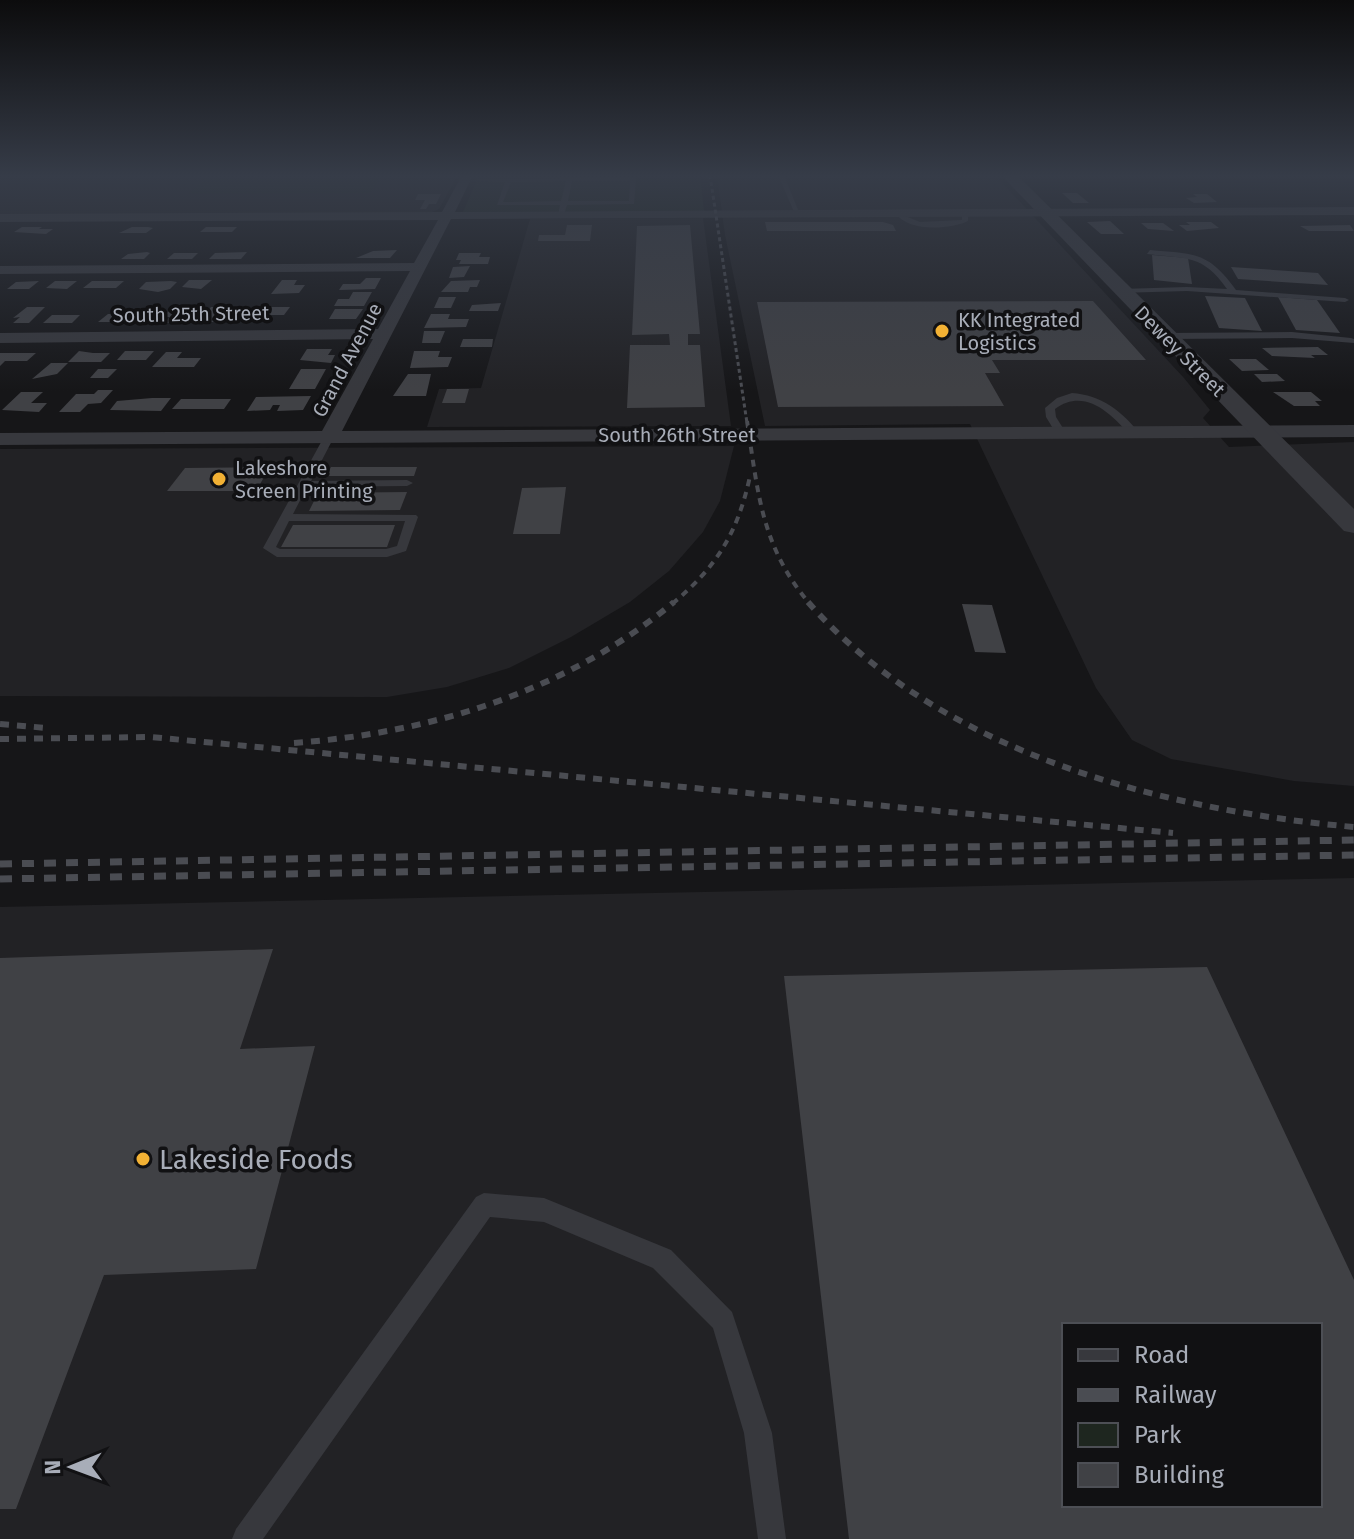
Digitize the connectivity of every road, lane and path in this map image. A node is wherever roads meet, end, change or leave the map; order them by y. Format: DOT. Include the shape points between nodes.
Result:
graph roads {
  1 [pos="429,247"];
  2 [pos="1077,247"];
  3 [pos="1150,252"];
  4 [pos="418,267"];
  5 [pos="0,270"];
  6 [pos="1121,291"];
  7 [pos="1233,292"];
  8 [pos="1345,300"];
  9 [pos="383,334"];
  10 [pos="1166,336"];
  11 [pos="0,338"];
  12 [pos="1351,341"];
  13 [pos="1354,431"];
  14 [pos="1261,432"];
  15 [pos="1061,433"];
  16 [pos="1134,433"];
  17 [pos="329,437"];
  18 [pos="0,439"];
  19 [pos="407,483"];
  20 [pos="303,484"];
  21 [pos="285,518"];
  22 [pos="1354,525"];
  23 [pos="246,1539"];
  24 [pos="772,1539"];
  1 -- 4 [label="street, Grand Avenue"];
  2 -- 6 [label="street, Dewey Street"];
  3 -- 7 [label="lane" via="1206,259"];
  4 -- 5 [label="street"];
  4 -- 9 [label="street, Grand Avenue"];
  6 -- 7 [label="lane"];
  6 -- 10 [label="street, Dewey Street"];
  7 -- 8 [label="lane"];
  9 -- 11 [label="street, South 25th Street"];
  9 -- 17 [label="street, Grand Avenue"];
  10 -- 12 [label="lane" via="1292,335"];
  10 -- 14 [label="street, Dewey Street"];
  13 -- 14 [label="street, South 26th Street"];
  14 -- 16 [label="street, South 26th Street"];
  14 -- 22 [label="street, Dewey Street"];
  15 -- 16 [label="street, South 26th Street"];
  15 -- 16 [label="lane" via="1050,408 1072,397 1105,403"];
  15 -- 17 [label="street, South 26th Street"];
  17 -- 18 [label="street, South 26th Street"];
  17 -- 20 [label="lane"];
  19 -- 20 [label="lane"];
  20 -- 21 [label="lane"];
  21 -- 21 [label="lane" via="269,548 277,553 387,553 402,548 412,517"];
  23 -- 24 [label="lane" via="484,1205 544,1210 662,1259 723,1321 758,1433"];
}
